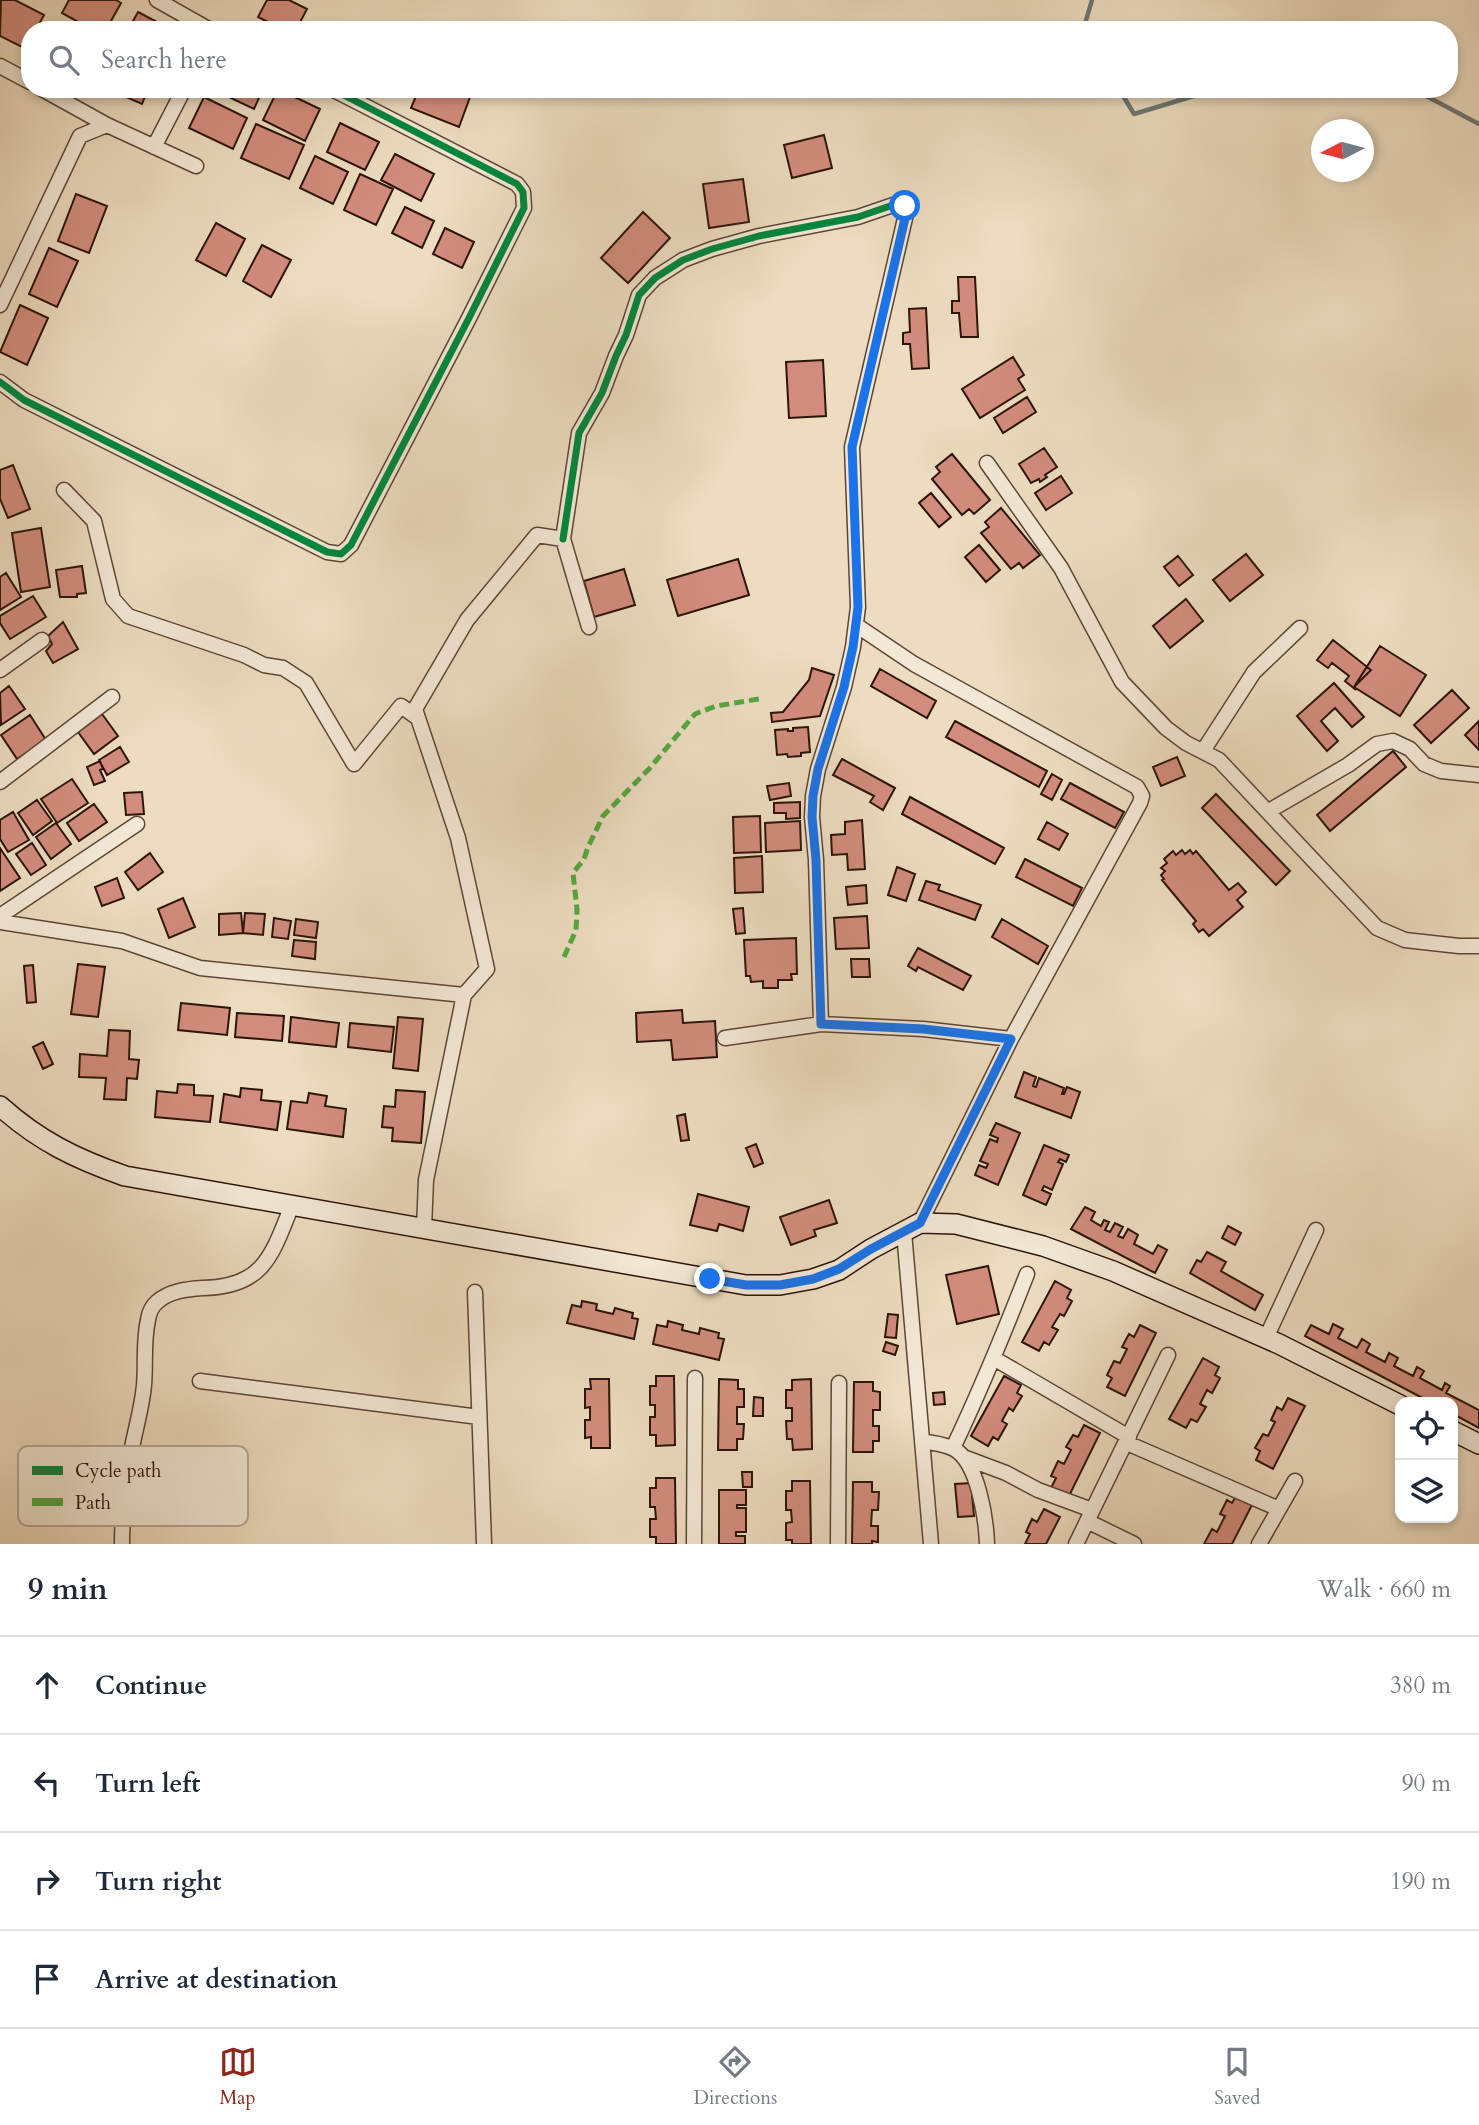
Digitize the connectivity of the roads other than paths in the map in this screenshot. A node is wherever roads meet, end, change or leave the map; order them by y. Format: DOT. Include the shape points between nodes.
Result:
graph roads {
  1 [pos="157,0"];
  2 [pos="194,21"];
  3 [pos="0,66"];
  4 [pos="21,77"];
  5 [pos="58,98"];
  6 [pos="179,98"];
  7 [pos="350,98"];
  8 [pos="107,125"];
  9 [pos="154,147"];
  10 [pos="195,166"];
  11 [pos="0,305"];
  12 [pos="0,382"];
  13 [pos="987,463"];
  14 [pos="64,490"];
  15 [pos="563,539"];
  16 [pos="856,625"];
  17 [pos="589,627"];
  18 [pos="1300,628"];
  19 [pos="42,640"];
  20 [pos="0,670"];
  21 [pos="112,697"];
  22 [pos="418,718"];
  23 [pos="1203,751"];
  24 [pos="1479,775"];
  25 [pos="0,782"];
  26 [pos="1269,811"];
  27 [pos="136,824"];
  28 [pos="0,916"];
  29 [pos="0,922"];
  30 [pos="1479,946"];
  31 [pos="464,995"];
  32 [pos="821,1024"];
  33 [pos="725,1038"];
  34 [pos="1011,1039"];
  35 [pos="0,1106"];
  36 [pos="292,1205"];
  37 [pos="424,1228"];
  38 [pos="912,1228"];
  39 [pos="1316,1230"];
  40 [pos="1027,1275"];
  41 [pos="475,1292"];
  42 [pos="1266,1338"];
  43 [pos="1168,1355"];
  44 [pos="995,1359"];
  45 [pos="695,1378"];
  46 [pos="200,1381"];
  47 [pos="839,1383"];
  48 [pos="1395,1402"];
  49 [pos="479,1418"];
  50 [pos="1458,1434"];
  51 [pos="1128,1440"];
  52 [pos="922,1441"];
  53 [pos="1479,1444"];
  54 [pos="132,1446"];
  55 [pos="953,1448"];
  56 [pos="966,1458"];
  57 [pos="1295,1481"];
  58 [pos="1279,1509"];
  59 [pos="1090,1516"];
  60 [pos="124,1526"];
  61 [pos="122,1544"];
  62 [pos="484,1544"];
  63 [pos="694,1544"];
  64 [pos="838,1544"];
  65 [pos="930,1544"];
  66 [pos="987,1544"];
  67 [pos="1076,1544"];
  68 [pos="1134,1544"];
  69 [pos="1259,1544"];
  1 -- 2 [label="street"];
  3 -- 4 [label="street"];
  5 -- 8 [label="street"];
  6 -- 9 [label="street"];
  7 -- 12 [label="street" via="517,184 523,192 524,208 351,545 341,554 327,552 24,400"];
  8 -- 9 [label="street"];
  8 -- 11 [label="street" via="80,136"];
  9 -- 10 [label="street"];
  13 -- 23 [label="street" via="1061,568 1122,682 1166,728"];
  14 -- 22 [label="street" via="94,521 113,599 128,617 283,668 306,683 354,764 401,706"];
  15 -- 16 [label="street" via="579,433 602,393 639,295 655,278 712,249 893,205 905,206 852,447"];
  15 -- 17 [label="street"];
  15 -- 22 [label="street" via="537,535 467,620 415,709"];
  16 -- 32 [label="street" via="813,796"];
  16 -- 34 [label="street" via="914,664 1137,787 1142,796"];
  18 -- 23 [label="street" via="1254,673"];
  19 -- 20 [label="street"];
  21 -- 25 [label="street"];
  22 -- 31 [label="street" via="458,838 487,969"];
  23 -- 26 [label="street" via="1219,760"];
  24 -- 26 [label="street" via="1441,771 1393,741 1377,744"];
  26 -- 30 [label="street" via="1377,928 1405,940"];
  27 -- 28 [label="street"];
  29 -- 31 [label="street" via="122,941 200,968"];
  31 -- 37 [label="street" via="426,1180"];
  32 -- 33 [label="street"];
  32 -- 34 [label="street"];
  34 -- 38 [label="street"];
  35 -- 36 [label="main road" via="64,1153 125,1176"];
  36 -- 37 [label="main road"];
  36 -- 54 [label="street" via="274,1251 246,1279 221,1288 172,1294 151,1308 144,1385"];
  37 -- 38 [label="main road" via="746,1285 780,1285 839,1269"];
  38 -- 42 [label="main road" via="957,1224 1042,1246 1113,1271"];
  38 -- 52 [label="street"];
  39 -- 42 [label="street"];
  40 -- 44 [label="street"];
  41 -- 49 [label="street"];
  42 -- 48 [label="main road"];
  43 -- 51 [label="street"];
  44 -- 51 [label="street"];
  44 -- 55 [label="street"];
  45 -- 63 [label="street"];
  46 -- 49 [label="street"];
  47 -- 64 [label="street"];
  49 -- 62 [label="street"];
  50 -- 53 [label="main road"];
  51 -- 58 [label="street"];
  51 -- 59 [label="street"];
  52 -- 55 [label="street"];
  52 -- 65 [label="street"];
  55 -- 56 [label="street"];
  56 -- 59 [label="street"];
  56 -- 66 [label="street" via="982,1505"];
  57 -- 58 [label="street"];
  58 -- 69 [label="street"];
  59 -- 67 [label="street"];
  59 -- 68 [label="street"];
  60 -- 61 [label="street"];
}
